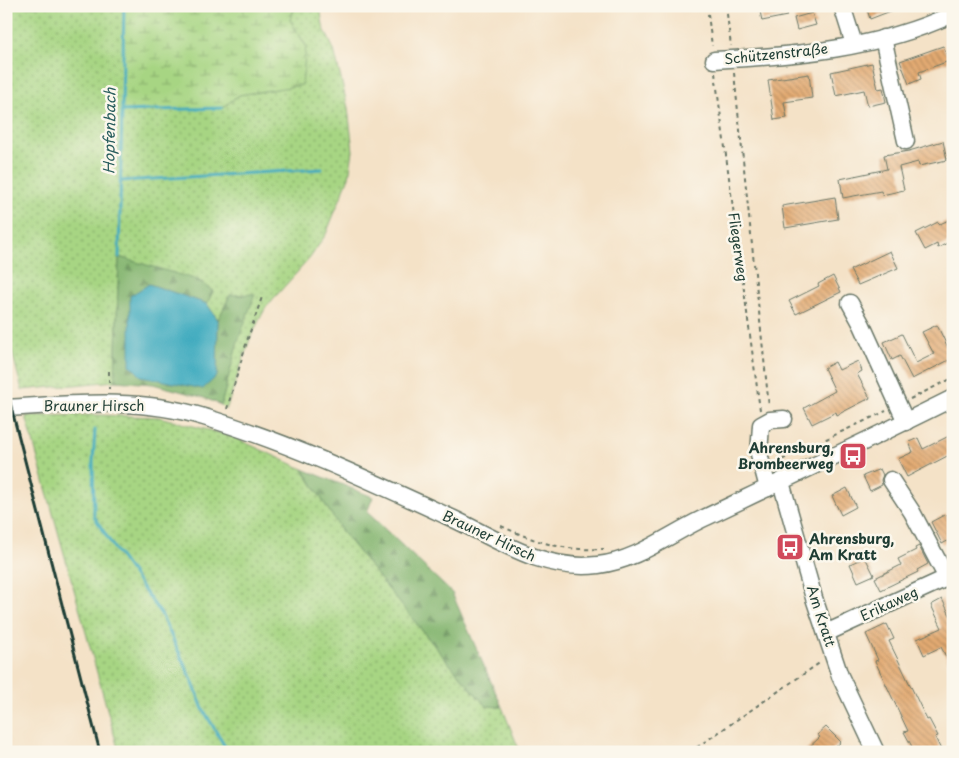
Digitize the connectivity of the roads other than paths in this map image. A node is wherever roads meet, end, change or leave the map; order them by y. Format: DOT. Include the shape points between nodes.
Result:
graph roads {
  1 [pos="842,6"];
  2 [pos="943,13"];
  3 [pos="883,38"];
  4 [pos="854,44"];
  5 [pos="714,60"];
  6 [pos="906,141"];
  7 [pos="850,303"];
  8 [pos="953,398"];
  9 [pos="6,408"];
  10 [pos="772,421"];
  11 [pos="906,422"];
  12 [pos="771,480"];
  13 [pos="891,480"];
  14 [pos="951,576"];
  15 [pos="826,633"];
  16 [pos="872,750"];
  1 -- 4 [label="street"];
  2 -- 3 [label="street, Schützenstraße"];
  3 -- 4 [label="street, Schützenstraße"];
  3 -- 6 [label="street"];
  4 -- 5 [label="street, Schützenstraße" via="818,52"];
  7 -- 11 [label="street"];
  8 -- 11 [label="street, Brauner Hirsch"];
  9 -- 12 [label="street, Brauner Hirsch" via="110,404 185,412 320,460 445,514 530,557 566,566 602,565 628,558"];
  10 -- 12 [label="street" via="759,454"];
  11 -- 12 [label="street, Brauner Hirsch"];
  12 -- 15 [label="street, Am Kratt"];
  13 -- 14 [label="street"];
  14 -- 15 [label="street, Erikaweg"];
  15 -- 16 [label="street, Am Kratt" via="840,676"];
}
